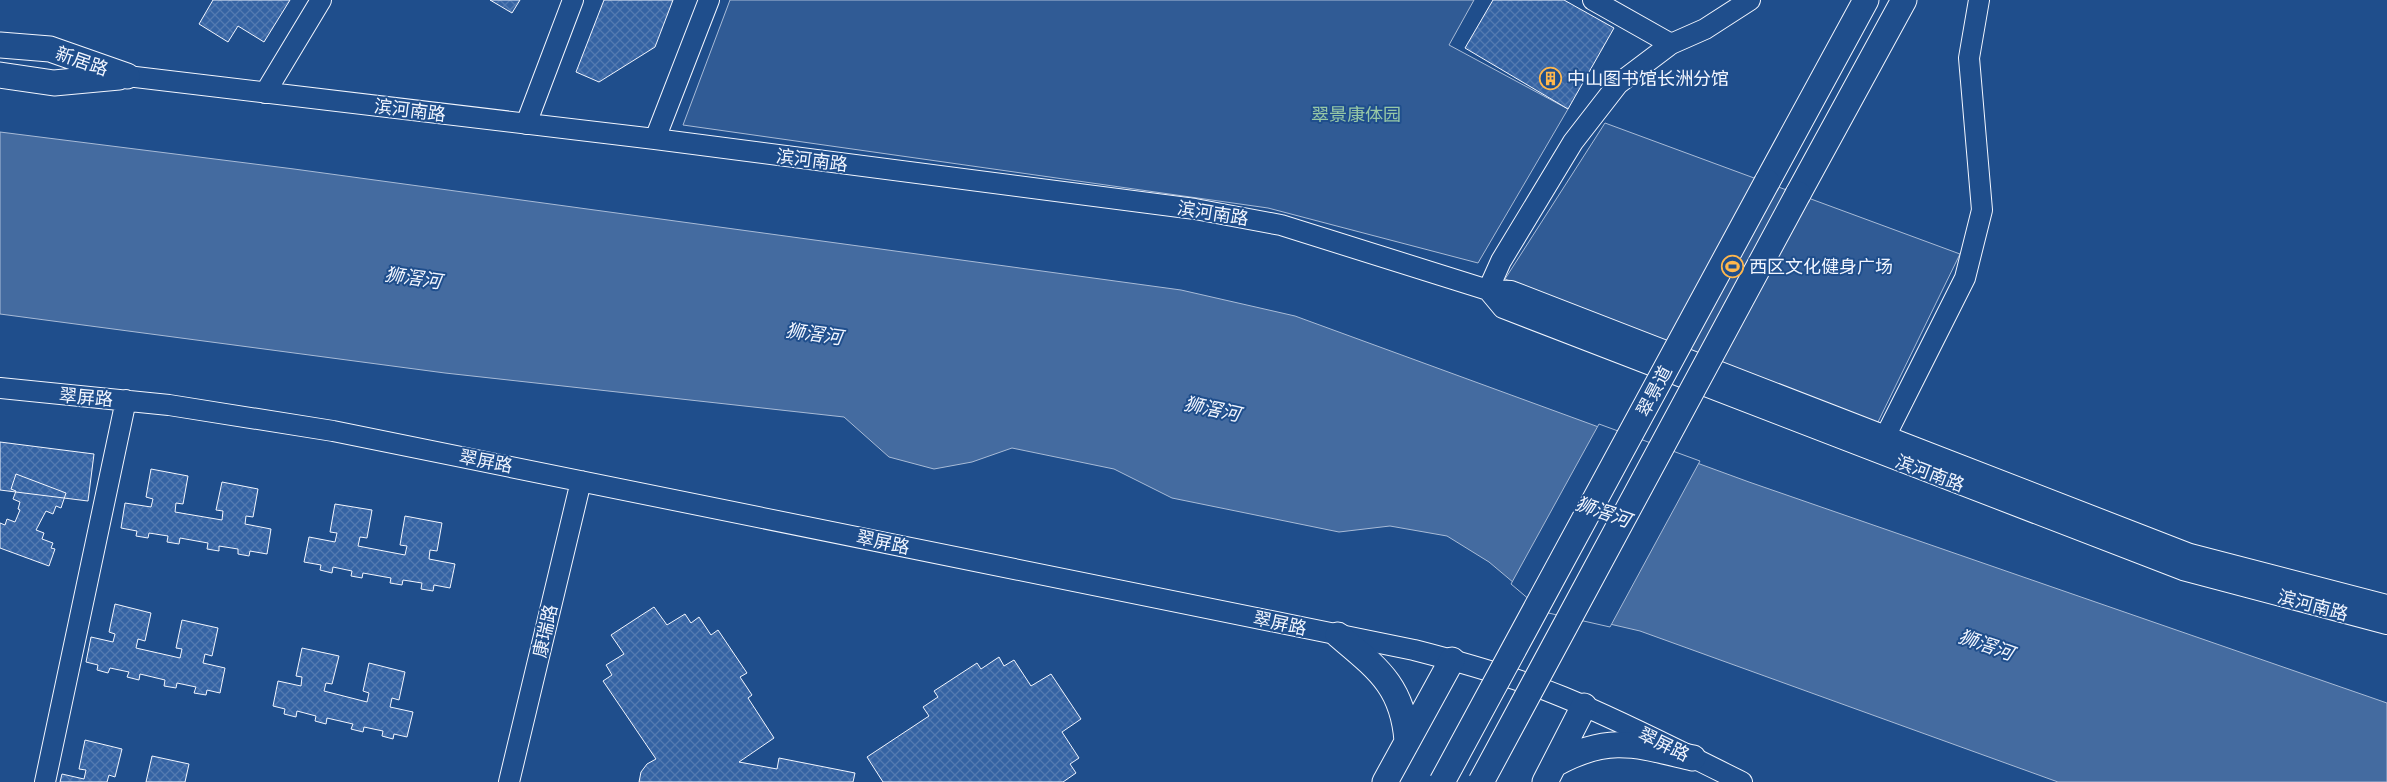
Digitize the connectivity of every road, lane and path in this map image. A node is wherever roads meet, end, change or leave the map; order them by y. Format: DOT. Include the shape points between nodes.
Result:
graph roads {
  1 [pos="321,0"];
  2 [pos="573,0"];
  3 [pos="709,0"];
  4 [pos="1593,0"];
  5 [pos="1750,0"];
  6 [pos="1866,0"];
  7 [pos="1904,0"];
  8 [pos="1979,0"];
  9 [pos="1671,44"];
  10 [pos="0,45"];
  11 [pos="0,75"];
  12 [pos="127,76"];
  13 [pos="265,93"];
  14 [pos="526,124"];
  15 [pos="655,139"];
  16 [pos="1488,290"];
  17 [pos="0,388"];
  18 [pos="126,400"];
  19 [pos="1884,445"];
  20 [pos="581,481"];
  21 [pos="2387,605"];
  22 [pos="2387,624"];
  23 [pos="1338,634"];
  24 [pos="1452,660"];
  25 [pos="1584,706"];
  26 [pos="1408,741"];
  27 [pos="1693,758"];
  28 [pos="1550,773"];
  29 [pos="45,782"];
  30 [pos="509,782"];
  31 [pos="1385,782"];
  32 [pos="1442,782"];
  33 [pos="1481,782"];
  34 [pos="1742,782"];
  1 -- 13 [label="street"];
  2 -- 14 [label="street"];
  3 -- 15 [label="street"];
  4 -- 9 [label="street"];
  5 -- 9 [label="street" via="1705,29"];
  6 -- 32 [label="main road, 翠景道, bridge"];
  7 -- 33 [label="main road, bridge"];
  8 -- 19 [label="street" via="1969,58 1982,210 1965,278"];
  9 -- 16 [label="street" via="1618,84 1573,142 1500,261"];
  10 -- 12 [label="main road, 新居路" via="50,49"];
  11 -- 12 [label="main road, 新居路" via="54,83"];
  12 -- 13 [label="street, 滨河南路"];
  13 -- 14 [label="street, 滨河南路"];
  14 -- 15 [label="street, 滨河南路"];
  15 -- 16 [label="street, 滨河南路" via="1195,209 1281,224"];
  16 -- 19 [label="street, 滨河南路" via="1503,308"];
  17 -- 18 [label="street, 翠屏路"];
  18 -- 20 [label="street, 翠屏路" via="324,429"];
  18 -- 29 [label="street"];
  19 -- 21 [label="street, 滨河南路" via="2190,554"];
  19 -- 22 [label="street, 滨河南路" via="2183,570"];
  20 -- 23 [label="street, 翠屏路"];
  20 -- 30 [label="street, 康瑞路"];
  23 -- 24 [label="street, 翠屏路"];
  23 -- 26 [label="main road" via="1386,678 1402,708"];
  24 -- 25 [label="street, 翠屏路" via="1514,678"];
  24 -- 26 [label="main road"];
  25 -- 27 [label="street, 翠屏路"];
  25 -- 28 [label="main road"];
  26 -- 31 [label="main road"];
  27 -- 28 [label="main road" via="1635,745 1614,744 1574,754"];
  27 -- 34 [label="street, 翠屏路"];
}
